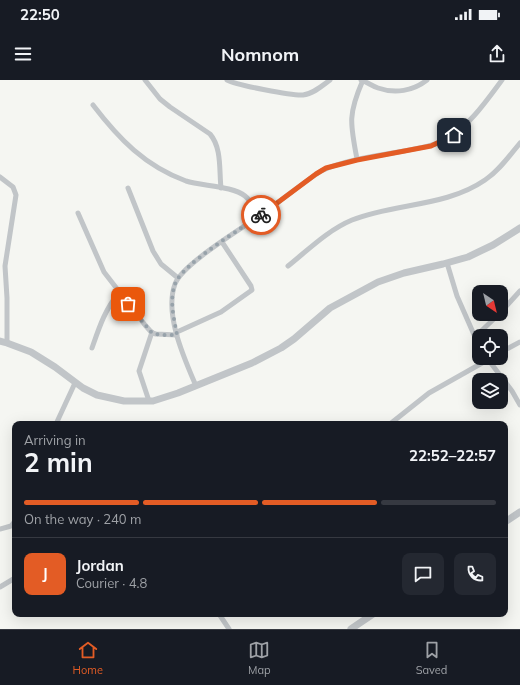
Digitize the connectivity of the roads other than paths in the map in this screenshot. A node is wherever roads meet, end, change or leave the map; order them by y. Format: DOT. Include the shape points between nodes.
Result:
graph roads {
  1 [pos="145,80"];
  2 [pos="228,80"];
  3 [pos="330,80"];
  4 [pos="362,80"];
  5 [pos="426,80"];
  6 [pos="502,80"];
  7 [pos="93,105"];
  8 [pos="520,143"];
  9 [pos="357,160"];
  10 [pos="0,177"];
  11 [pos="128,188"];
  12 [pos="221,188"];
  13 [pos="78,213"];
  14 [pos="261,215"];
  15 [pos="520,228"];
  16 [pos="222,242"];
  17 [pos="447,263"];
  18 [pos="288,266"];
  19 [pos="178,278"];
  20 [pos="520,291"];
  21 [pos="119,293"];
  22 [pos="508,304"];
  23 [pos="492,321"];
  24 [pos="483,329"];
  25 [pos="472,330"];
  26 [pos="152,332"];
  27 [pos="177,333"];
  28 [pos="4,342"];
  29 [pos="520,342"];
  30 [pos="92,348"];
  31 [pos="508,348"];
  32 [pos="478,365"];
  33 [pos="493,365"];
  34 [pos="75,383"];
  35 [pos="196,386"];
  36 [pos="149,401"];
  37 [pos="520,405"];
  38 [pos="57,421"];
  39 [pos="394,421"];
  40 [pos="520,512"];
  41 [pos="508,520"];
  42 [pos="12,525"];
  43 [pos="0,530"];
  44 [pos="0,578"];
  45 [pos="12,580"];
  46 [pos="2,586"];
  47 [pos="221,617"];
  48 [pos="369,617"];
  49 [pos="229,629"];
  50 [pos="351,629"];
  1 -- 12 [label="street" via="166,104 214,139 218,151"];
  2 -- 3 [label="street" via="303,95 315,91"];
  4 -- 5 [label="street" via="379,89 393,91 416,87"];
  4 -- 9 [label="street" via="351,118"];
  6 -- 9 [label="street" via="459,131 447,139 431,146"];
  7 -- 12 [label="street" via="129,147 157,167 186,181"];
  8 -- 18 [label="street" via="496,172 473,187 443,199 377,212 351,221 325,237"];
  9 -- 14 [label="street" via="321,171"];
  10 -- 28 [label="street" via="11,185 16,195 4,266 7,298"];
  11 -- 19 [label="street" via="153,251 161,264"];
  12 -- 14 [label="street" via="245,196"];
  13 -- 21 [label="street" via="104,272"];
  14 -- 16 [label="street"];
  15 -- 17 [label="street" via="481,252"];
  16 -- 19 [label="street" via="183,271"];
  16 -- 27 [label="street" via="251,286 251,292 217,314"];
  17 -- 25 [label="street" via="457,296"];
  17 -- 35 [label="street" via="410,271 378,282 330,308 281,348"];
  19 -- 27 [label="street" via="172,301"];
  20 -- 22 [label="street"];
  21 -- 26 [label="street"];
  21 -- 30 [label="street" via="100,323"];
  23 -- 24 [label="street"];
  26 -- 27 [label="street" via="161,335"];
  26 -- 36 [label="street" via="139,371"];
  27 -- 35 [label="street" via="183,356"];
  28 -- 34 [label="street" via="30,352"];
  29 -- 31 [label="street"];
  32 -- 39 [label="street" via="429,393"];
  33 -- 37 [label="street"];
  34 -- 36 [label="street" via="104,397 124,401"];
  34 -- 38 [label="street"];
  35 -- 36 [label="street"];
  40 -- 41 [label="street"];
  42 -- 43 [label="street"];
  44 -- 46 [label="street"];
  45 -- 46 [label="street"];
  47 -- 49 [label="street"];
  48 -- 50 [label="street"];
}
